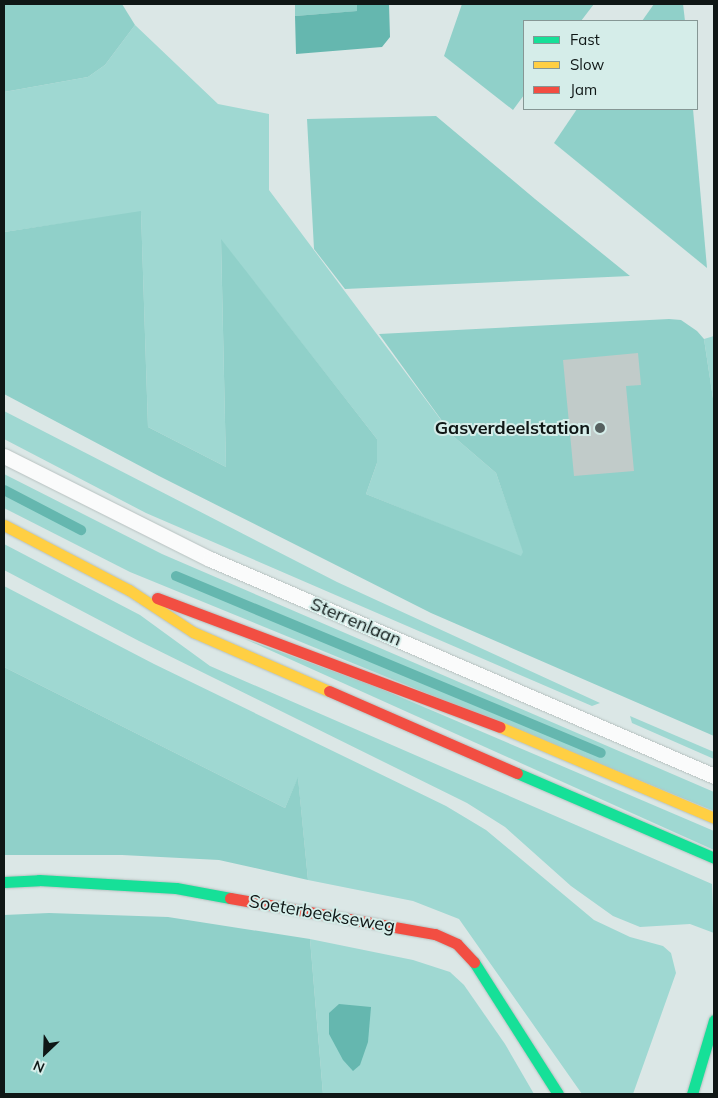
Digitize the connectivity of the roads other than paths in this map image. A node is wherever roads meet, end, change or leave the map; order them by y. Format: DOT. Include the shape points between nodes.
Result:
graph roads {
  1 [pos="4,456"];
  2 [pos="4,525"];
  3 [pos="129,590"];
  4 [pos="714,776"];
  5 [pos="714,818"];
  6 [pos="714,858"];
  7 [pos="4,882"];
  8 [pos="714,1020"];
  9 [pos="558,1094"];
  10 [pos="692,1094"];
  1 -- 4 [label="lane, Sterrenlaan" via="210,559"];
  2 -- 3 [label="main road"];
  3 -- 5 [label="main road" via="198,611 445,704"];
  3 -- 6 [label="main road" via="193,632"];
  7 -- 9 [label="main road, Soeterbeekseweg" via="39,880 176,888 435,934 457,944 472,959"];
  8 -- 10 [label="main road"];
}
